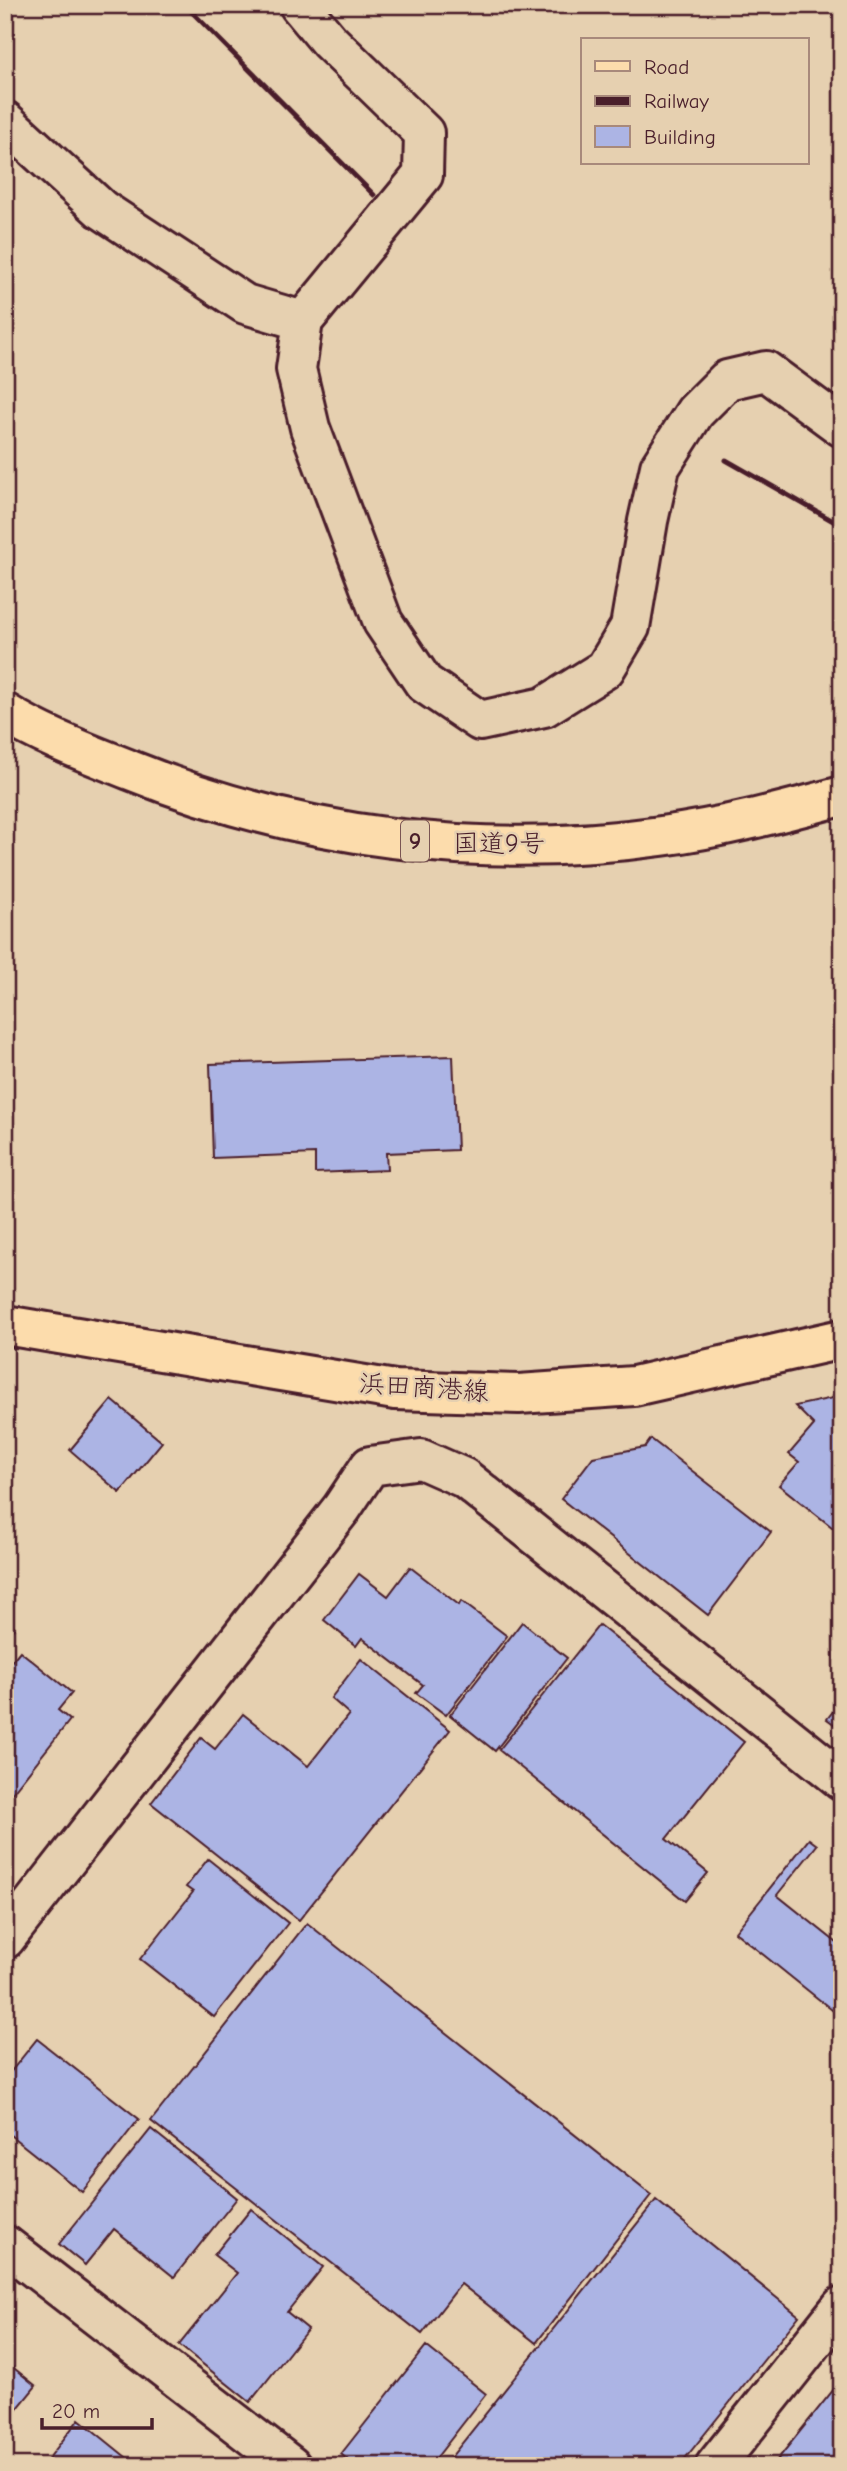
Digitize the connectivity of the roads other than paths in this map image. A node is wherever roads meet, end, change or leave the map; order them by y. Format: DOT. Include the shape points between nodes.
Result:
graph roads {
  1 [pos="299,5"];
  2 [pos="5,121"];
  3 [pos="303,321"];
  4 [pos="842,427"];
  5 [pos="5,713"];
  6 [pos="842,796"];
  7 [pos="5,1325"];
  8 [pos="842,1339"];
  9 [pos="842,1780"];
  10 [pos="5,1939"];
  11 [pos="5,2245"];
  12 [pos="842,2306"];
  13 [pos="291,2466"];
  14 [pos="715,2466"];
  1 -- 3 [label="street" via="329,41 424,133 423,175"];
  2 -- 3 [label="street" via="101,209 245,304"];
  3 -- 4 [label="street" via="296,369 310,428 383,622 424,683 480,721 544,707 606,669 629,627 660,467 695,412 727,380 766,371"];
  5 -- 6 [label="main road, 国道9号 / 9" via="106,760 242,810 335,830 446,845 519,846 660,836"];
  7 -- 8 [label="main road, 浜田商港線" via="395,1390 519,1394 634,1386"];
  9 -- 10 [label="street" via="464,1478 421,1459 370,1466"];
  11 -- 13 [label="street"];
  12 -- 14 [label="street"];
}
